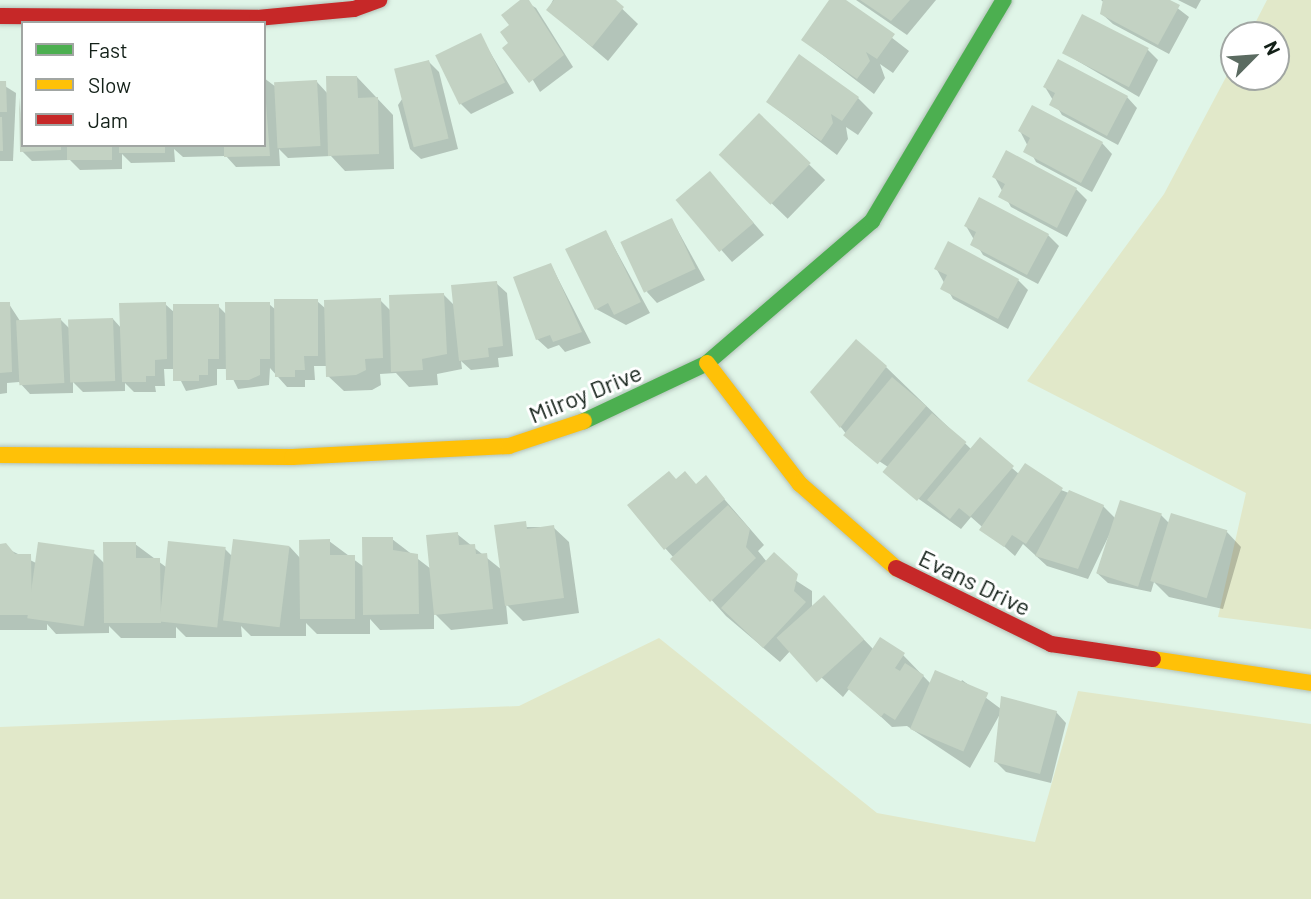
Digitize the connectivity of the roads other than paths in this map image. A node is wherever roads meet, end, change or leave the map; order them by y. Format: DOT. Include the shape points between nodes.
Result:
graph roads {
  1 [pos="379,0"];
  2 [pos="1004,0"];
  3 [pos="0,16"];
  4 [pos="707,363"];
  5 [pos="0,455"];
  6 [pos="1311,683"];
  1 -- 3 [label="street" via="354,9 257,18"];
  2 -- 4 [label="street, Milroy Drive" via="872,221"];
  4 -- 5 [label="street, Milroy Drive" via="612,412 509,446 292,457"];
  4 -- 6 [label="street, Evans Drive" via="800,484 904,575 1051,644"];
}
